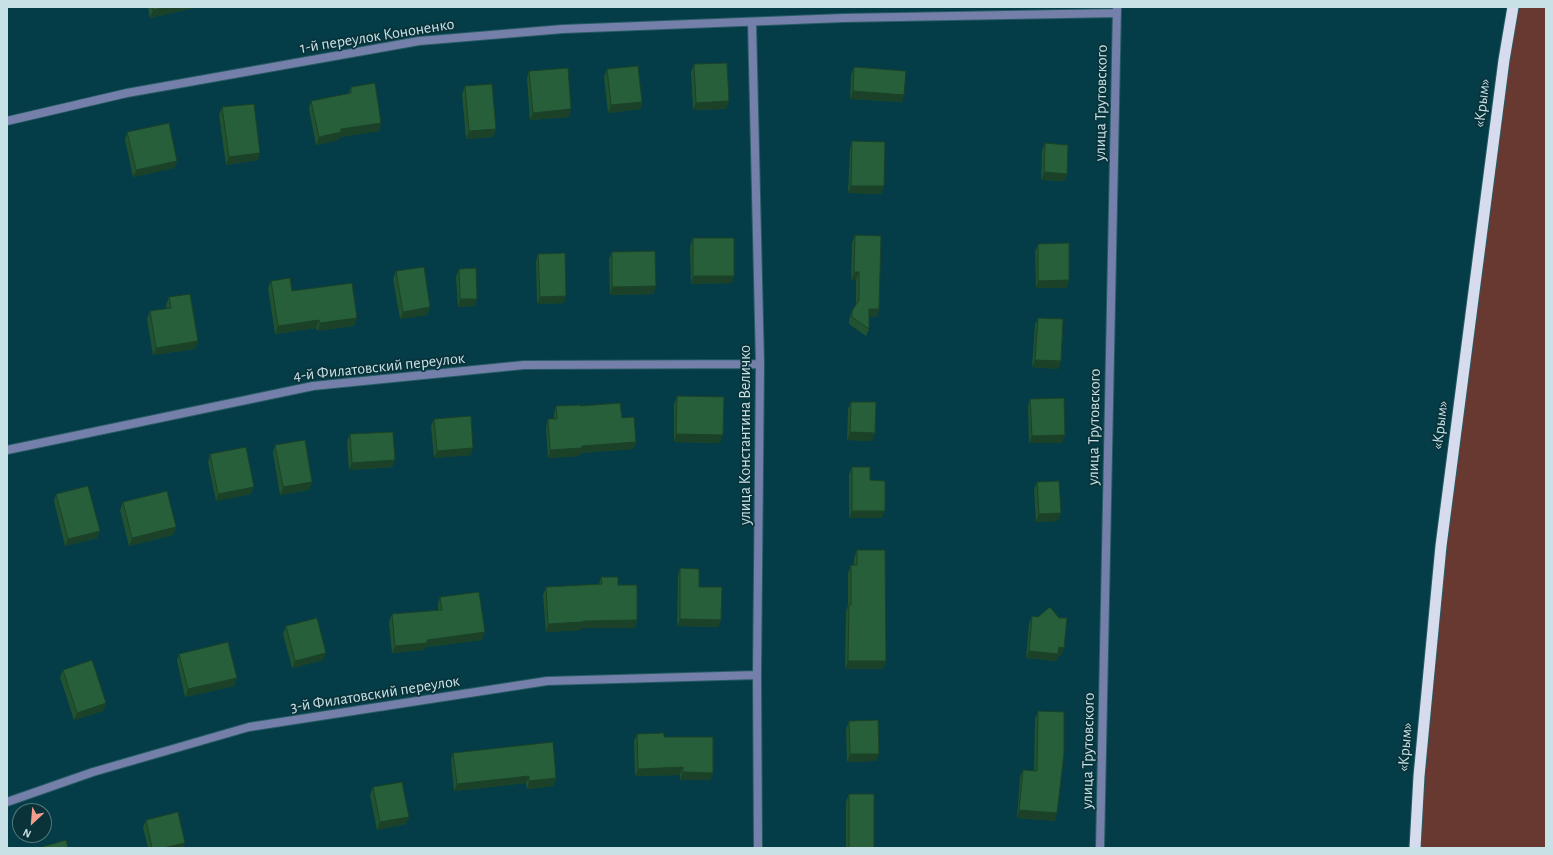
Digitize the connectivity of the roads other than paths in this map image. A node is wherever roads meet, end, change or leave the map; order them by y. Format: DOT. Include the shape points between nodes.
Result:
graph roads {
  1 [pos="1513,7"];
  2 [pos="1117,10"];
  3 [pos="752,23"];
  4 [pos="7,121"];
  5 [pos="760,364"];
  6 [pos="7,450"];
  7 [pos="757,676"];
  8 [pos="7,802"];
  9 [pos="758,848"];
  10 [pos="1100,848"];
  11 [pos="1415,848"];
  1 -- 11 [label="highway, «Крым»" via="1441,546 1419,776"];
  2 -- 3 [label="street, 1-й переулок Кононенко"];
  2 -- 10 [label="street, улица Трутовского"];
  3 -- 4 [label="street, 1-й переулок Кононенко" via="563,29 419,41 127,93"];
  3 -- 5 [label="street, улица Константина Величко"];
  5 -- 6 [label="street, 4-й Филатовский переулок" via="524,365 312,386"];
  5 -- 7 [label="street, улица Константина Величко"];
  7 -- 8 [label="street, 3-й Филатовский переулок" via="547,681 249,728 93,772"];
  7 -- 9 [label="street, улица Константина Величко"];
}
